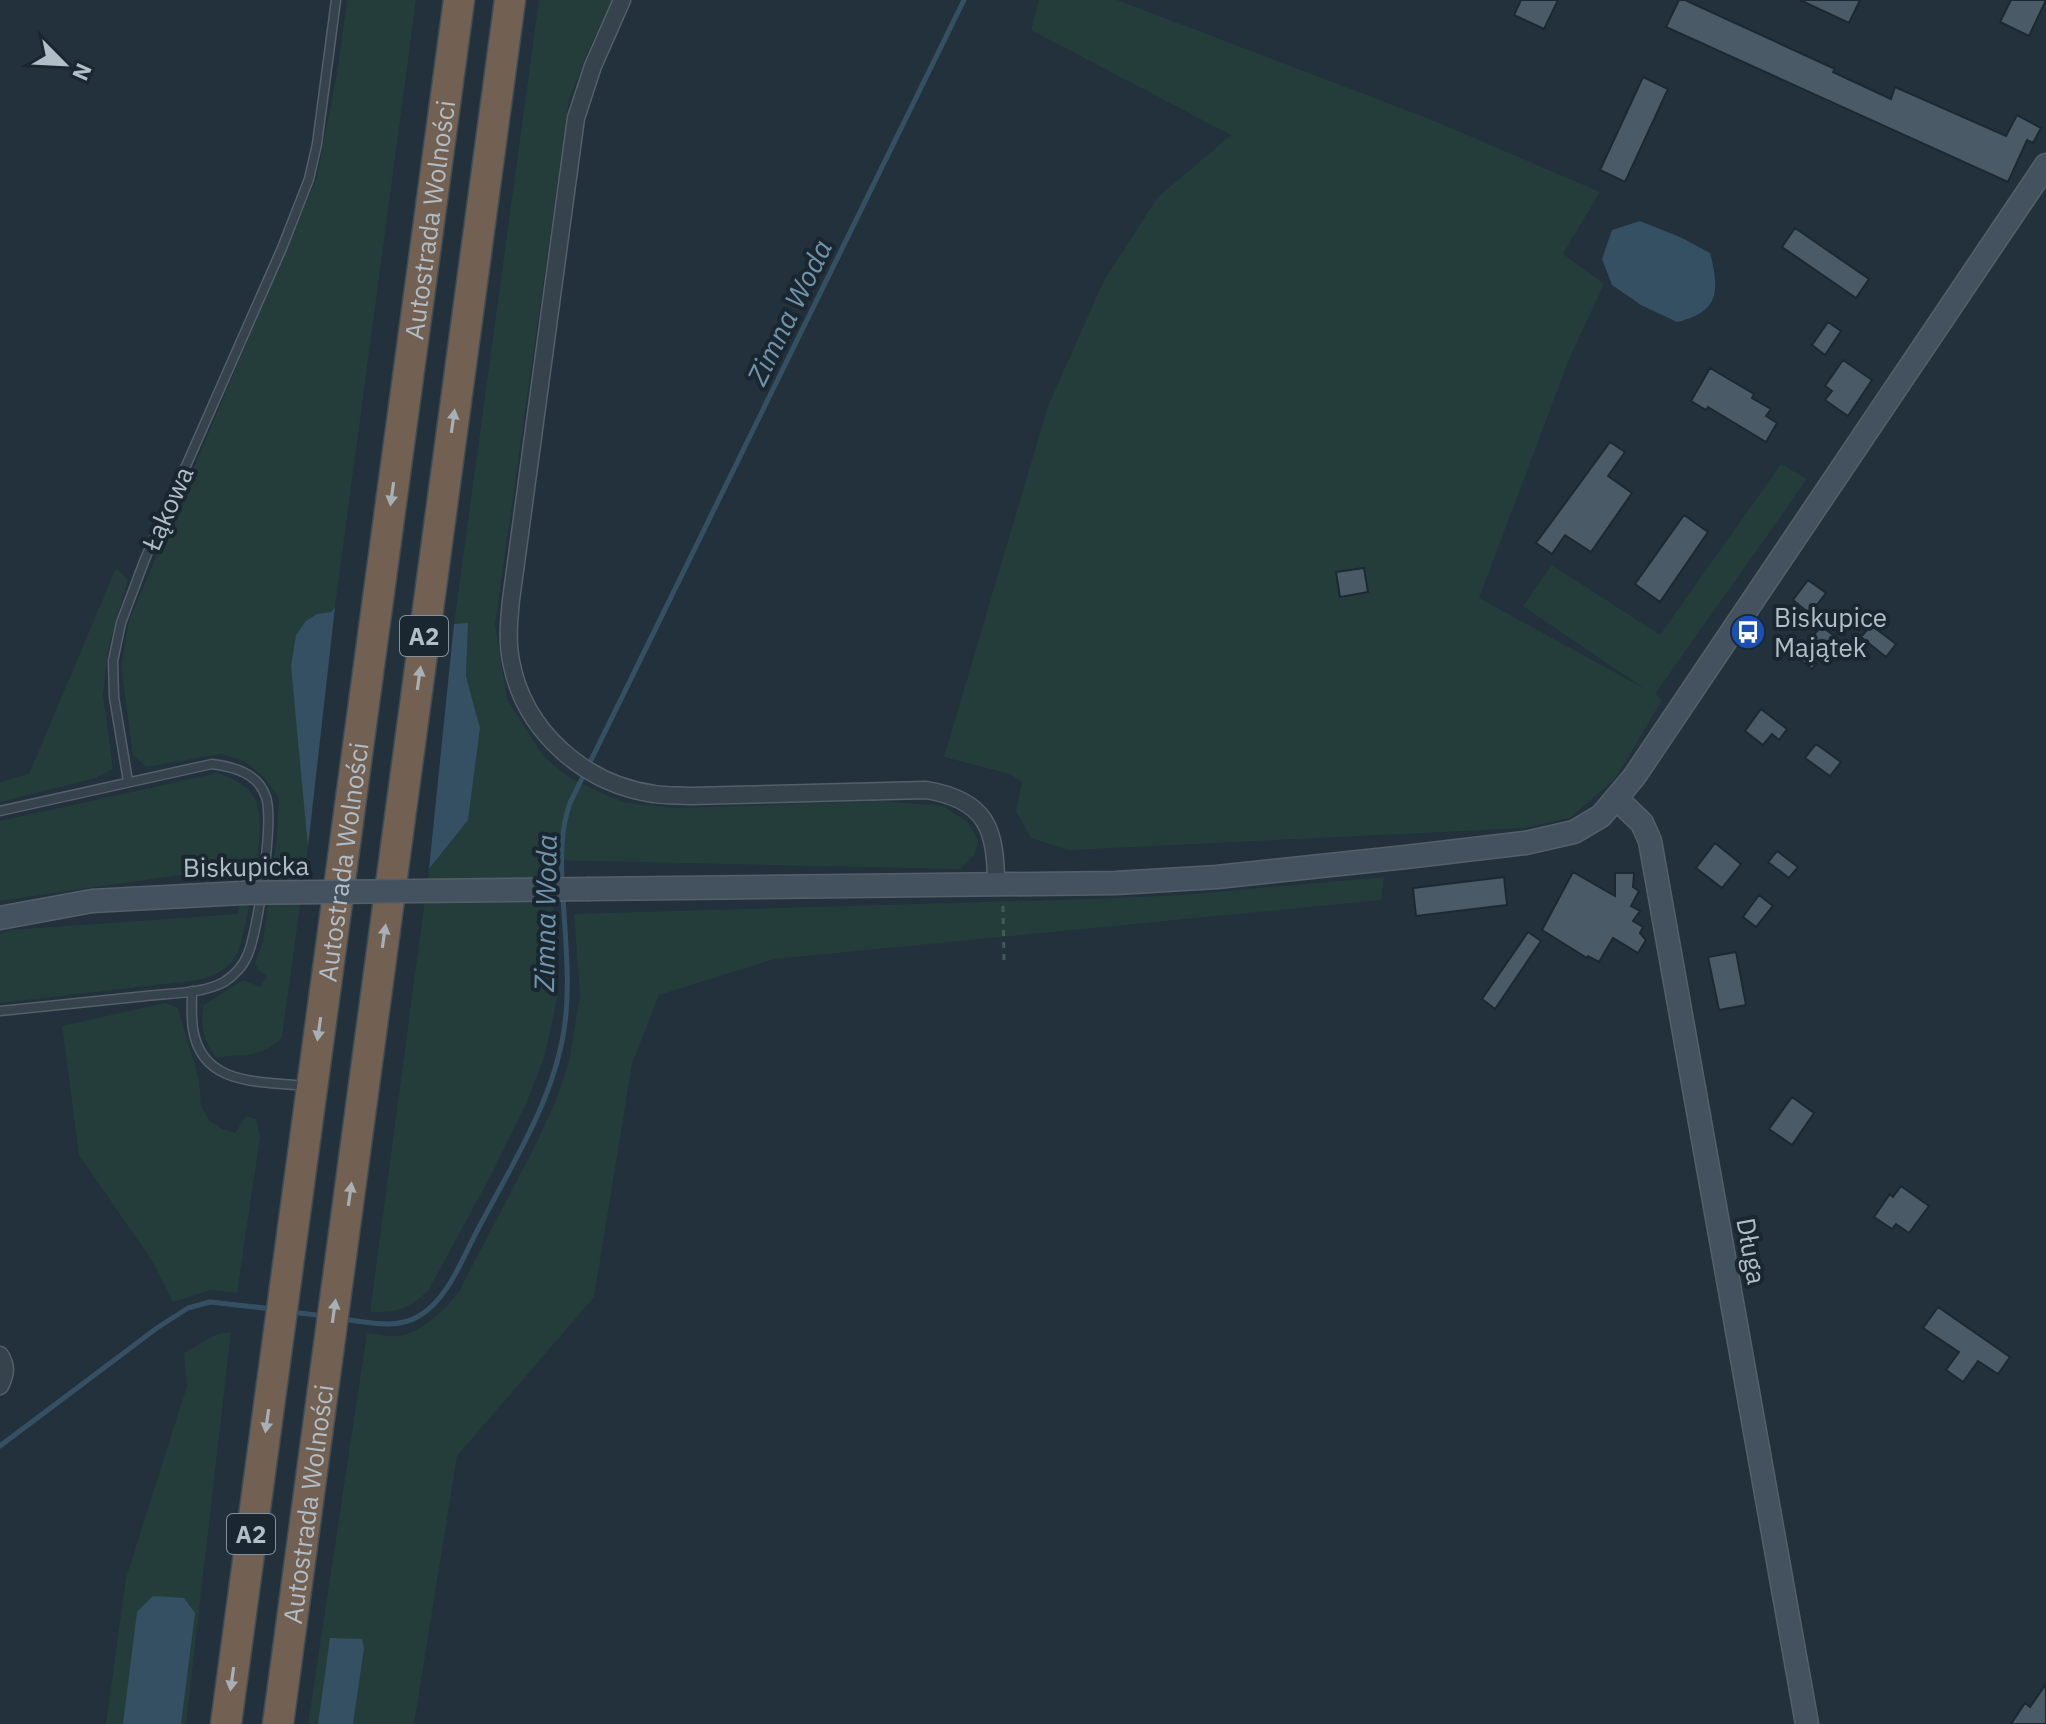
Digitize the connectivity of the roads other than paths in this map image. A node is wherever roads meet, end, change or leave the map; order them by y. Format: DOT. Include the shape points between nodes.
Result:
graph roads {
  1 [pos="336,0"];
  2 [pos="459,0"];
  3 [pos="510,0"];
  4 [pos="622,0"];
  5 [pos="2046,165"];
  6 [pos="128,781"];
  7 [pos="1617,799"];
  8 [pos="0,811"];
  9 [pos="999,886"];
  10 [pos="0,918"];
  11 [pos="192,991"];
  12 [pos="0,1011"];
  13 [pos="311,1087"];
  14 [pos="3,1360"];
  15 [pos="0,1386"];
  16 [pos="226,1724"];
  17 [pos="278,1724"];
  18 [pos="1807,1724"];
  1 -- 6 [label="lane, Łąkowa" via="309,179 121,623 113,661 114,697"];
  2 -- 13 [label="highway, Autostrada Wolności / A2, one-way"];
  17 -- 3 [label="highway, Autostrada Wolności / A2, one-way"];
  4 -- 9 [label="street" via="576,118 511,600 511,661 519,688 529,711 560,750 587,770 654,794 947,793 986,822 994,841"];
  5 -- 7 [label="main road"];
  6 -- 8 [label="lane"];
  6 -- 11 [label="lane" via="212,764 250,775 265,796 269,826 247,957 224,982"];
  7 -- 9 [label="main road, Biskupicka" via="1574,832 1533,842 1217,877"];
  7 -- 18 [label="main road, Długa" via="1642,823 1652,852"];
  9 -- 10 [label="main road, Biskupicka, bridge" via="242,893 92,901"];
  11 -- 12 [label="lane"];
  11 -- 13 [label="lane" via="193,1030 213,1069 237,1078"];
  13 -- 16 [label="highway, Autostrada Wolności / A2, one-way"];
  14 -- 15 [label="street"];
}
